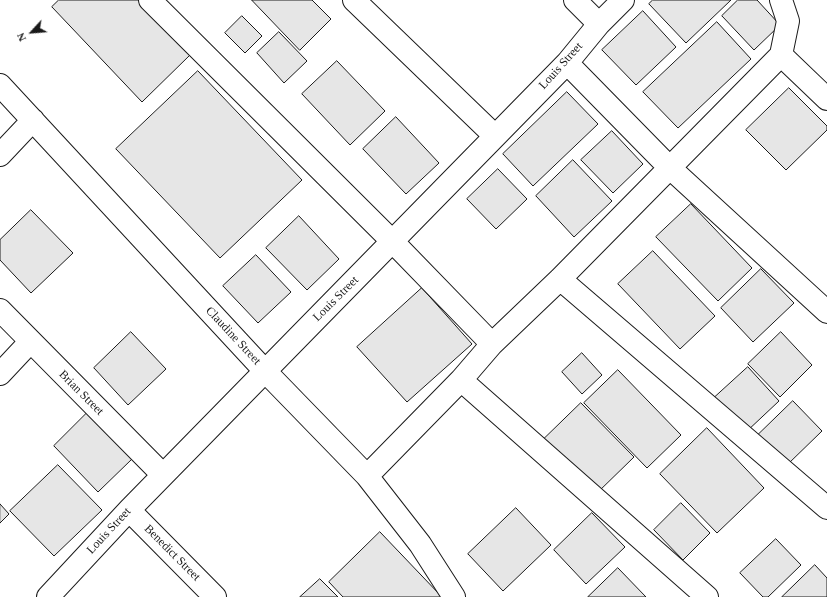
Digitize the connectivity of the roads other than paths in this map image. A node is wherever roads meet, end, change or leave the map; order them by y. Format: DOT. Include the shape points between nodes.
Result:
graph roads {
  1 [pos="150,0"];
  2 [pos="354,0"];
  3 [pos="575,0"];
  4 [pos="623,0"];
  5 [pos="781,0"];
  6 [pos="599,24"];
  7 [pos="781,56"];
  8 [pos="567,63"];
  9 [pos="0,85"];
  10 [pos="827,99"];
  11 [pos="33,120"];
  12 [pos="495,136"];
  13 [pos="0,155"];
  14 [pos="669,167"];
  15 [pos="393,242"];
  16 [pos="560,279"];
  17 [pos="0,310"];
  18 [pos="827,312"];
  19 [pos="30,342"];
  20 [pos="492,344"];
  21 [pos="265,371"];
  22 [pos="0,374"];
  23 [pos="461,380"];
  24 [pos="164,475"];
  25 [pos="367,476"];
  26 [pos="827,508"];
  27 [pos="128,510"];
  28 [pos="48,597"];
  29 [pos="215,597"];
  30 [pos="454,597"];
  31 [pos="707,597"];
  1 -- 15 [label="street"];
  2 -- 12 [label="street"];
  3 -- 6 [label="street"];
  4 -- 6 [label="street, Louis Street"];
  5 -- 7 [label="street" via="788,22"];
  6 -- 8 [label="street, Louis Street"];
  7 -- 10 [label="street"];
  7 -- 14 [label="street"];
  8 -- 12 [label="street, Louis Street"];
  8 -- 14 [label="street"];
  9 -- 11 [label="street, Claudine Street"];
  11 -- 13 [label="street"];
  11 -- 21 [label="street, Claudine Street"];
  12 -- 15 [label="street, Louis Street"];
  14 -- 16 [label="street"];
  14 -- 18 [label="street"];
  15 -- 20 [label="street"];
  15 -- 21 [label="street, Louis Street"];
  16 -- 20 [label="street"];
  16 -- 26 [label="street"];
  17 -- 19 [label="street, Brian Street"];
  19 -- 22 [label="street"];
  19 -- 24 [label="street, Brian Street"];
  20 -- 23 [label="street"];
  21 -- 24 [label="street, Louis Street"];
  21 -- 25 [label="street, Claudine Street"];
  23 -- 25 [label="street"];
  23 -- 31 [label="street"];
  24 -- 27 [label="street, Louis Street"];
  25 -- 30 [label="street, Claudine Street" via="420,544"];
  27 -- 28 [label="street, Louis Street"];
  27 -- 29 [label="street, Benedict Street"];
}
